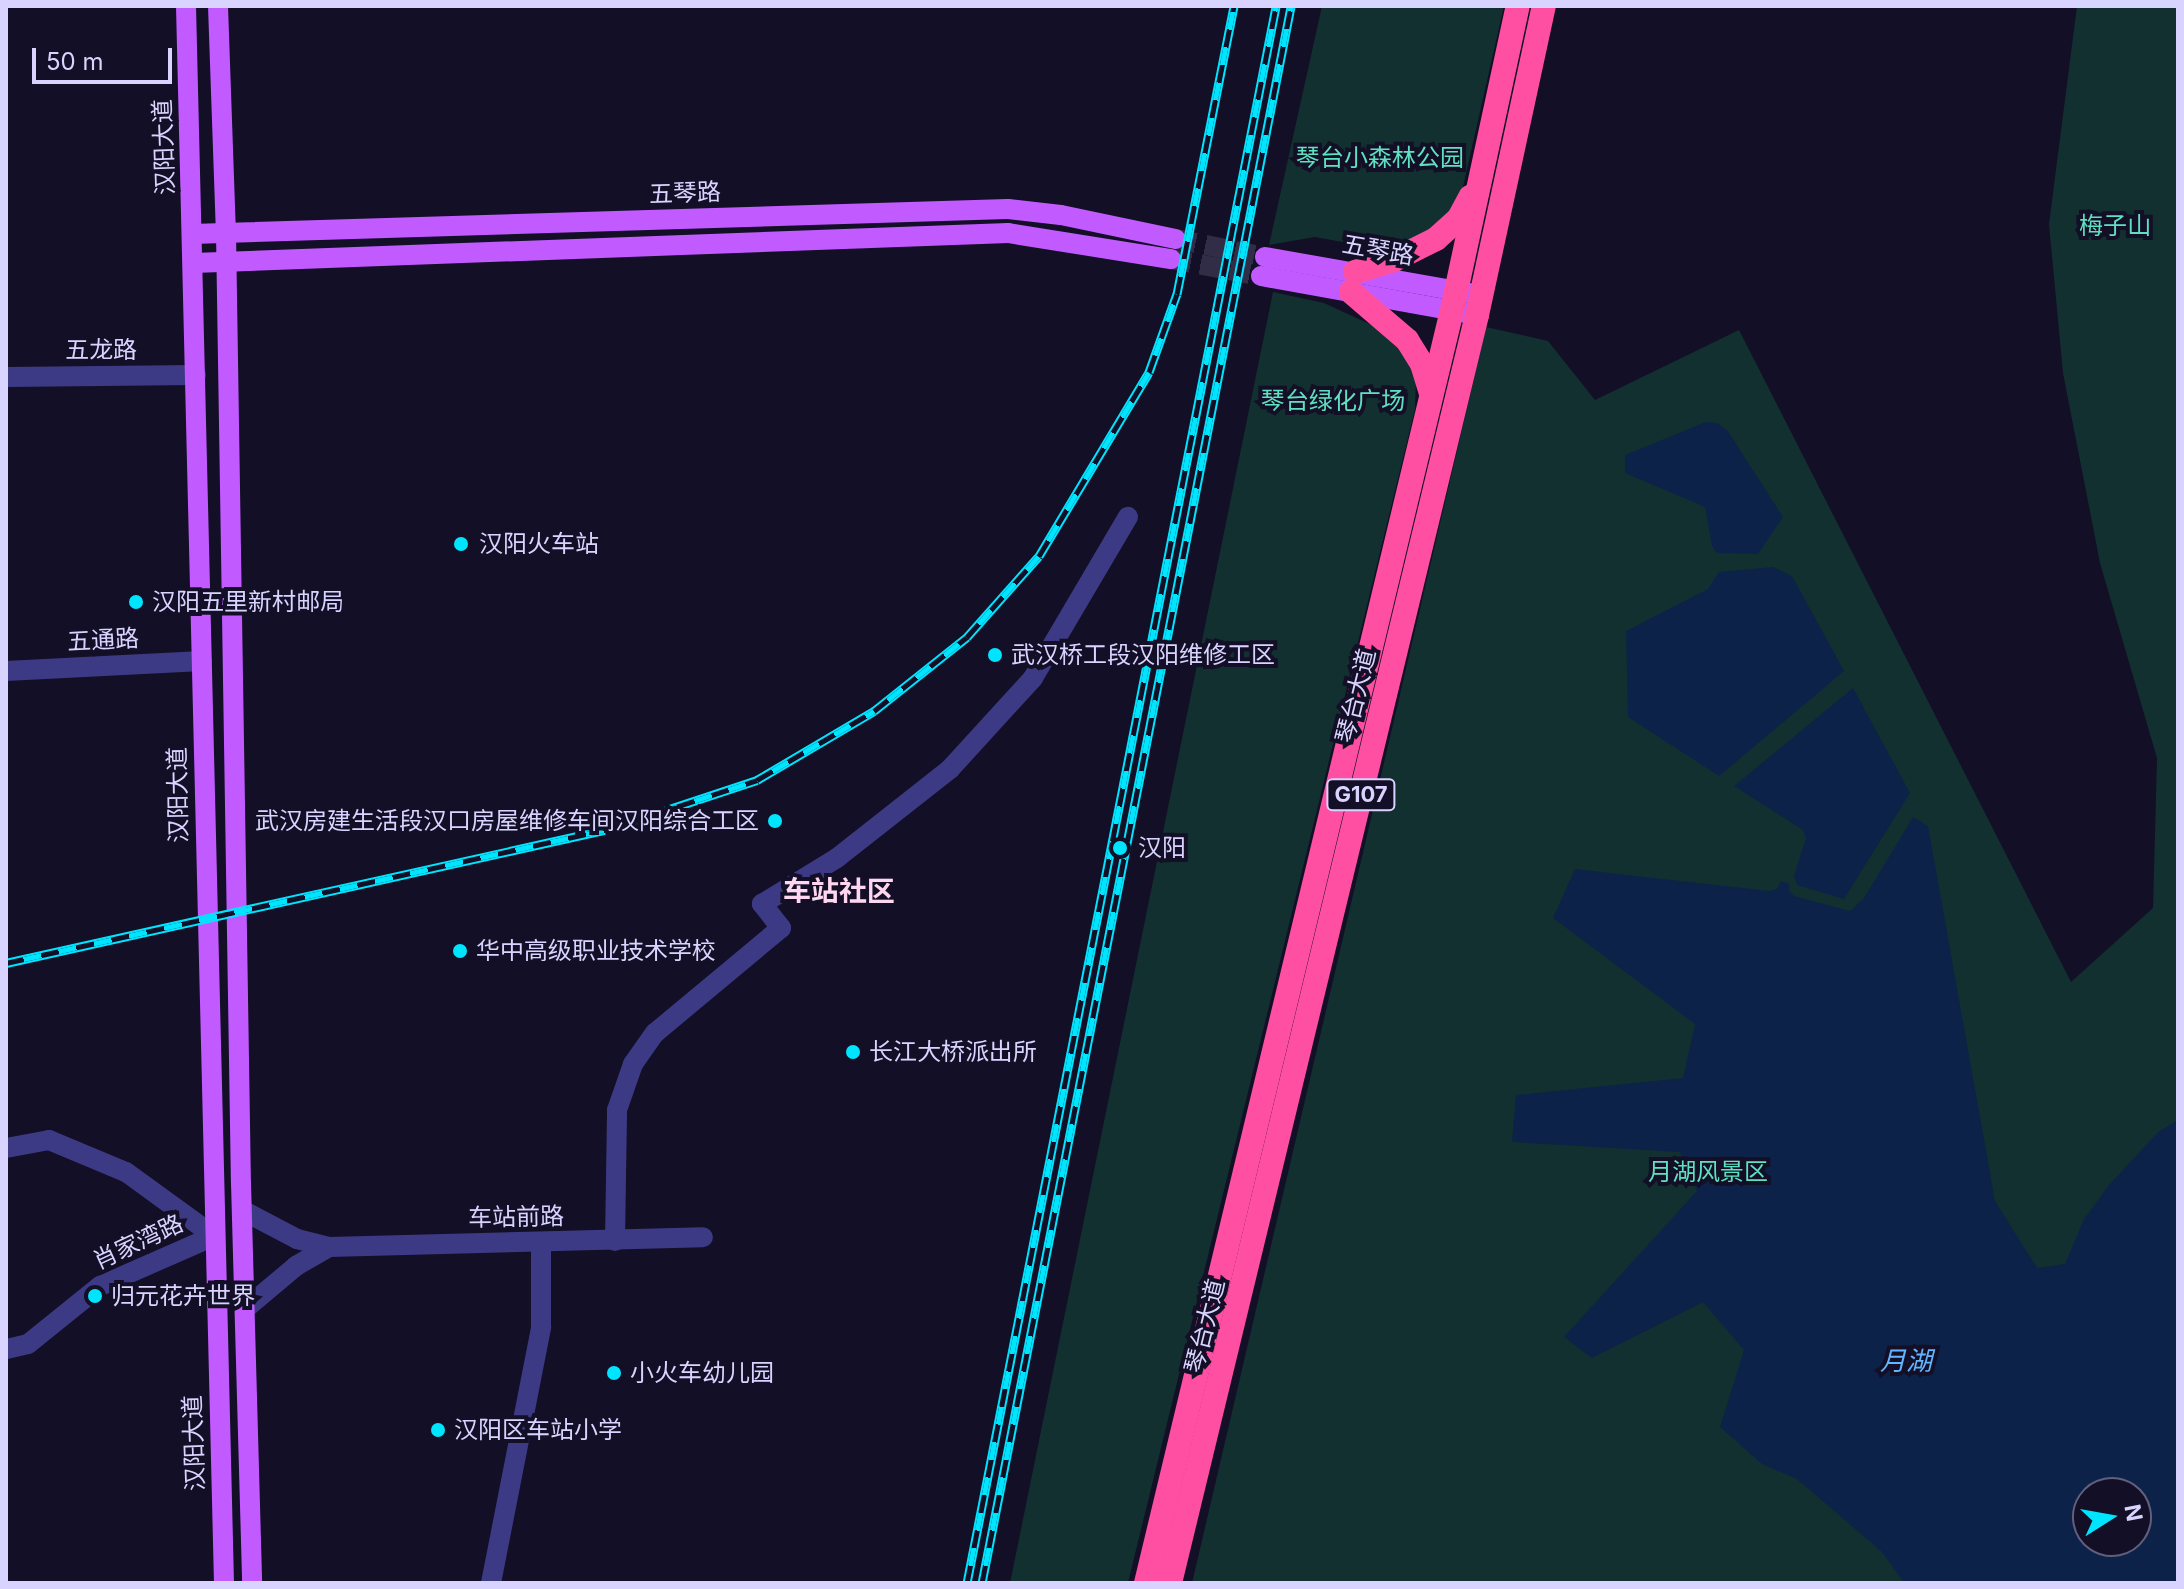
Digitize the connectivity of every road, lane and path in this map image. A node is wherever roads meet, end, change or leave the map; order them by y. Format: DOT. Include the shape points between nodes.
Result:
graph roads {
  1 [pos="186,6"];
  2 [pos="218,6"];
  3 [pos="1518,6"];
  4 [pos="1544,6"];
  5 [pos="1481,173"];
  6 [pos="226,233"];
  7 [pos="192,234"];
  8 [pos="226,262"];
  9 [pos="193,263"];
  10 [pos="1263,266"];
  11 [pos="1353,282"];
  12 [pos="1454,300"];
  13 [pos="1479,305"];
  14 [pos="196,375"];
  15 [pos="6,377"];
  16 [pos="1431,394"];
  17 [pos="1128,517"];
  18 [pos="202,661"];
  19 [pos="6,671"];
  20 [pos="6,1148"];
  21 [pos="242,1210"];
  22 [pos="214,1236"];
  23 [pos="703,1237"];
  24 [pos="615,1241"];
  25 [pos="541,1243"];
  26 [pos="329,1247"];
  27 [pos="245,1309"];
  28 [pos="6,1349"];
  29 [pos="224,1583"];
  30 [pos="252,1583"];
  31 [pos="491,1583"];
  32 [pos="1146,1583"];
  33 [pos="1170,1583"];
  1 -- 7 [label="main road, 汉阳大道"];
  2 -- 6 [label="main road"];
  3 -- 5 [label="highway, 琴台大道 / G107"];
  4 -- 13 [label="highway, 琴台大道 / G107"];
  5 -- 11 [label="highway" via="1459,218 1444,233"];
  5 -- 12 [label="highway, 琴台大道 / G107"];
  6 -- 7 [label="main road, 五琴路"];
  6 -- 8 [label="main road"];
  6 -- 8 [label="main road, 五琴路" via="1008,209 1061,215 1174,249 1008,233"];
  7 -- 9 [label="main road, 汉阳大道"];
  8 -- 9 [label="main road, 五琴路"];
  8 -- 21 [label="main road"];
  9 -- 14 [label="main road, 汉阳大道"];
  10 -- 11 [label="main road, 五琴路"];
  11 -- 12 [label="main road, 五琴路"];
  11 -- 16 [label="highway" via="1407,340"];
  12 -- 13 [label="main road, 五琴路"];
  12 -- 16 [label="highway, 琴台大道 / G107"];
  13 -- 33 [label="highway, 琴台大道 / G107"];
  14 -- 15 [label="street, 五龙路"];
  14 -- 18 [label="main road, 汉阳大道"];
  16 -- 32 [label="highway, 琴台大道 / G107"];
  17 -- 24 [label="street" via="1033,678 950,769 837,858 762,904 781,928 655,1033 633,1064 617,1110"];
  18 -- 19 [label="street, 五通路"];
  18 -- 22 [label="main road, 汉阳大道"];
  20 -- 22 [label="street" via="49,1140 126,1172"];
  21 -- 26 [label="street" via="297,1239"];
  21 -- 27 [label="main road"];
  22 -- 28 [label="street, 肖家湾路" via="100,1286 28,1344"];
  22 -- 29 [label="main road, 汉阳大道"];
  23 -- 24 [label="street, 车站前路"];
  24 -- 25 [label="street, 车站前路"];
  25 -- 26 [label="street, 车站前路"];
  25 -- 31 [label="street" via="541,1327"];
  26 -- 27 [label="street" via="296,1266"];
  27 -- 30 [label="main road"];
}
